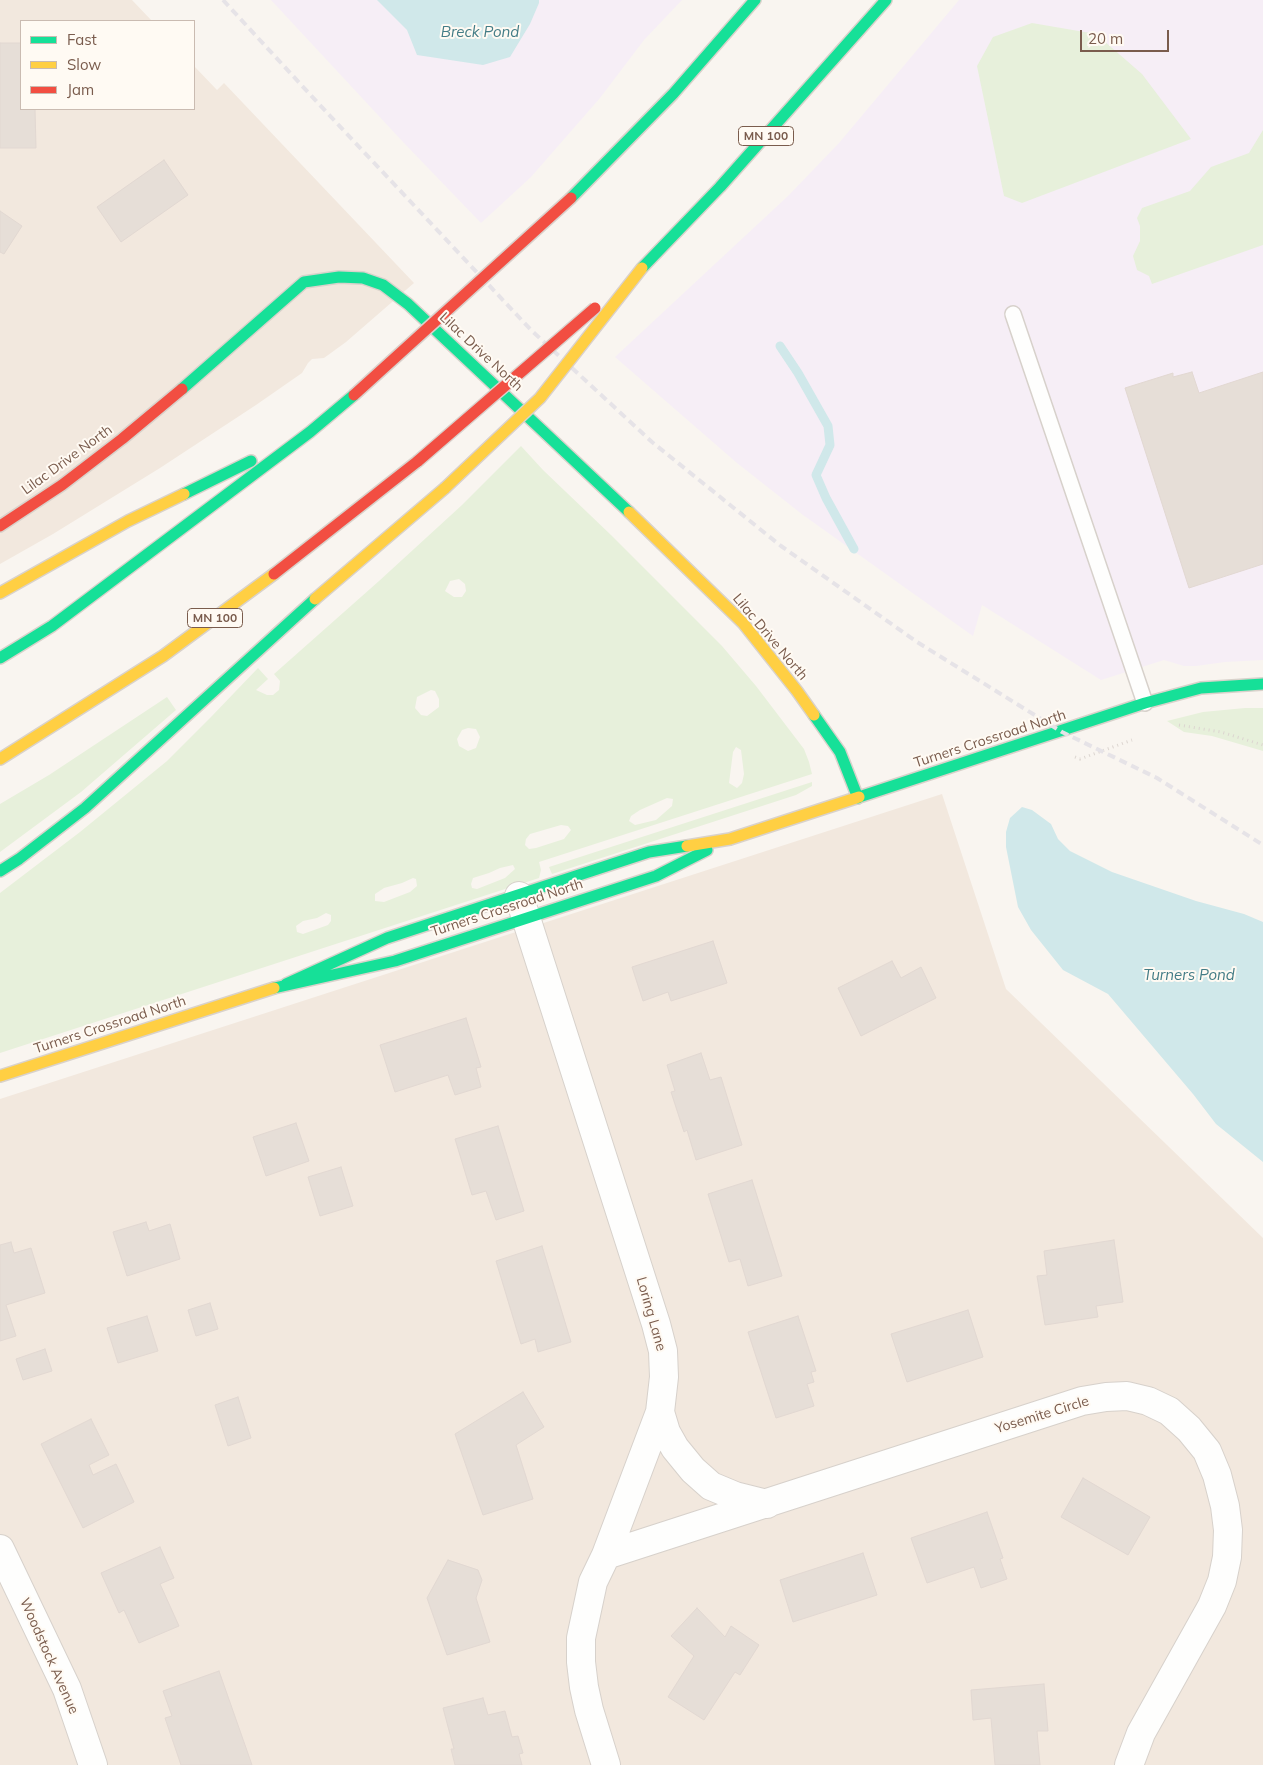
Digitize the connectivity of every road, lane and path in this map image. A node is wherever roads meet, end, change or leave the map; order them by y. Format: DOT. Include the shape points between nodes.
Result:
graph roads {
  1 [pos="755,0"];
  2 [pos="886,0"];
  3 [pos="642,268"];
  4 [pos="1013,314"];
  5 [pos="310,432"];
  6 [pos="0,526"];
  7 [pos="0,593"];
  8 [pos="0,658"];
  9 [pos="1263,684"];
  10 [pos="1145,703"];
  11 [pos="1170,726"];
  12 [pos="1136,739"];
  13 [pos="1263,745"];
  14 [pos="0,759"];
  15 [pos="1080,759"];
  16 [pos="858,798"];
  17 [pos="730,839"];
  18 [pos="0,871"];
  19 [pos="522,906"];
  20 [pos="286,984"];
  21 [pos="0,1076"];
  22 [pos="660,1412"];
  23 [pos="767,1504"];
  24 [pos="0,1548"];
  25 [pos="606,1556"];
  26 [pos="93,1765"];
  27 [pos="606,1765"];
  28 [pos="1129,1765"];
  1 -- 5 [label="main road, bridge" via="673,94 571,198"];
  2 -- 3 [label="main road, MN 100" via="720,187"];
  3 -- 14 [label="main road, MN 100, bridge" via="418,461 292,561 163,656"];
  3 -- 18 [label="main road, bridge" via="540,398 446,488 318,596 85,808"];
  4 -- 10 [label="lane"];
  5 -- 7 [label="main road" via="128,521"];
  5 -- 8 [label="main road" via="52,626"];
  6 -- 16 [label="main road, Lilac Drive North" via="62,485 122,439 304,282 339,277 363,278 383,285 408,304 742,623 797,691 840,752"];
  9 -- 10 [label="main road, Turners Crossroad North" via="1201,688"];
  10 -- 16 [label="main road, Turners Crossroad North"];
  11 -- 13 [label="path" via="1221,732"];
  12 -- 15 [label="path"];
  16 -- 17 [label="main road, Turners Crossroad North"];
  17 -- 19 [label="main road, Turners Crossroad North" via="649,852"];
  17 -- 19 [label="main road, Turners Crossroad North" via="656,876"];
  19 -- 20 [label="main road, Turners Crossroad North" via="387,938"];
  19 -- 20 [label="main road, Turners Crossroad North" via="395,961"];
  19 -- 22 [label="street, Loring Lane" via="656,1324 663,1351"];
  20 -- 21 [label="main road, Turners Crossroad North"];
  22 -- 23 [label="street" via="675,1448 711,1486"];
  22 -- 25 [label="street, Loring Lane"];
  23 -- 25 [label="street, Yosemite Circle"];
  23 -- 28 [label="street, Yosemite Circle" via="1082,1401 1127,1396 1169,1411 1190,1428 1207,1451 1225,1506 1228,1556 1212,1606 1141,1733"];
  24 -- 26 [label="street, Woodstock Avenue" via="66,1689"];
  25 -- 27 [label="street, Loring Lane" via="593,1582 581,1638 581,1662 589,1710"];
}
